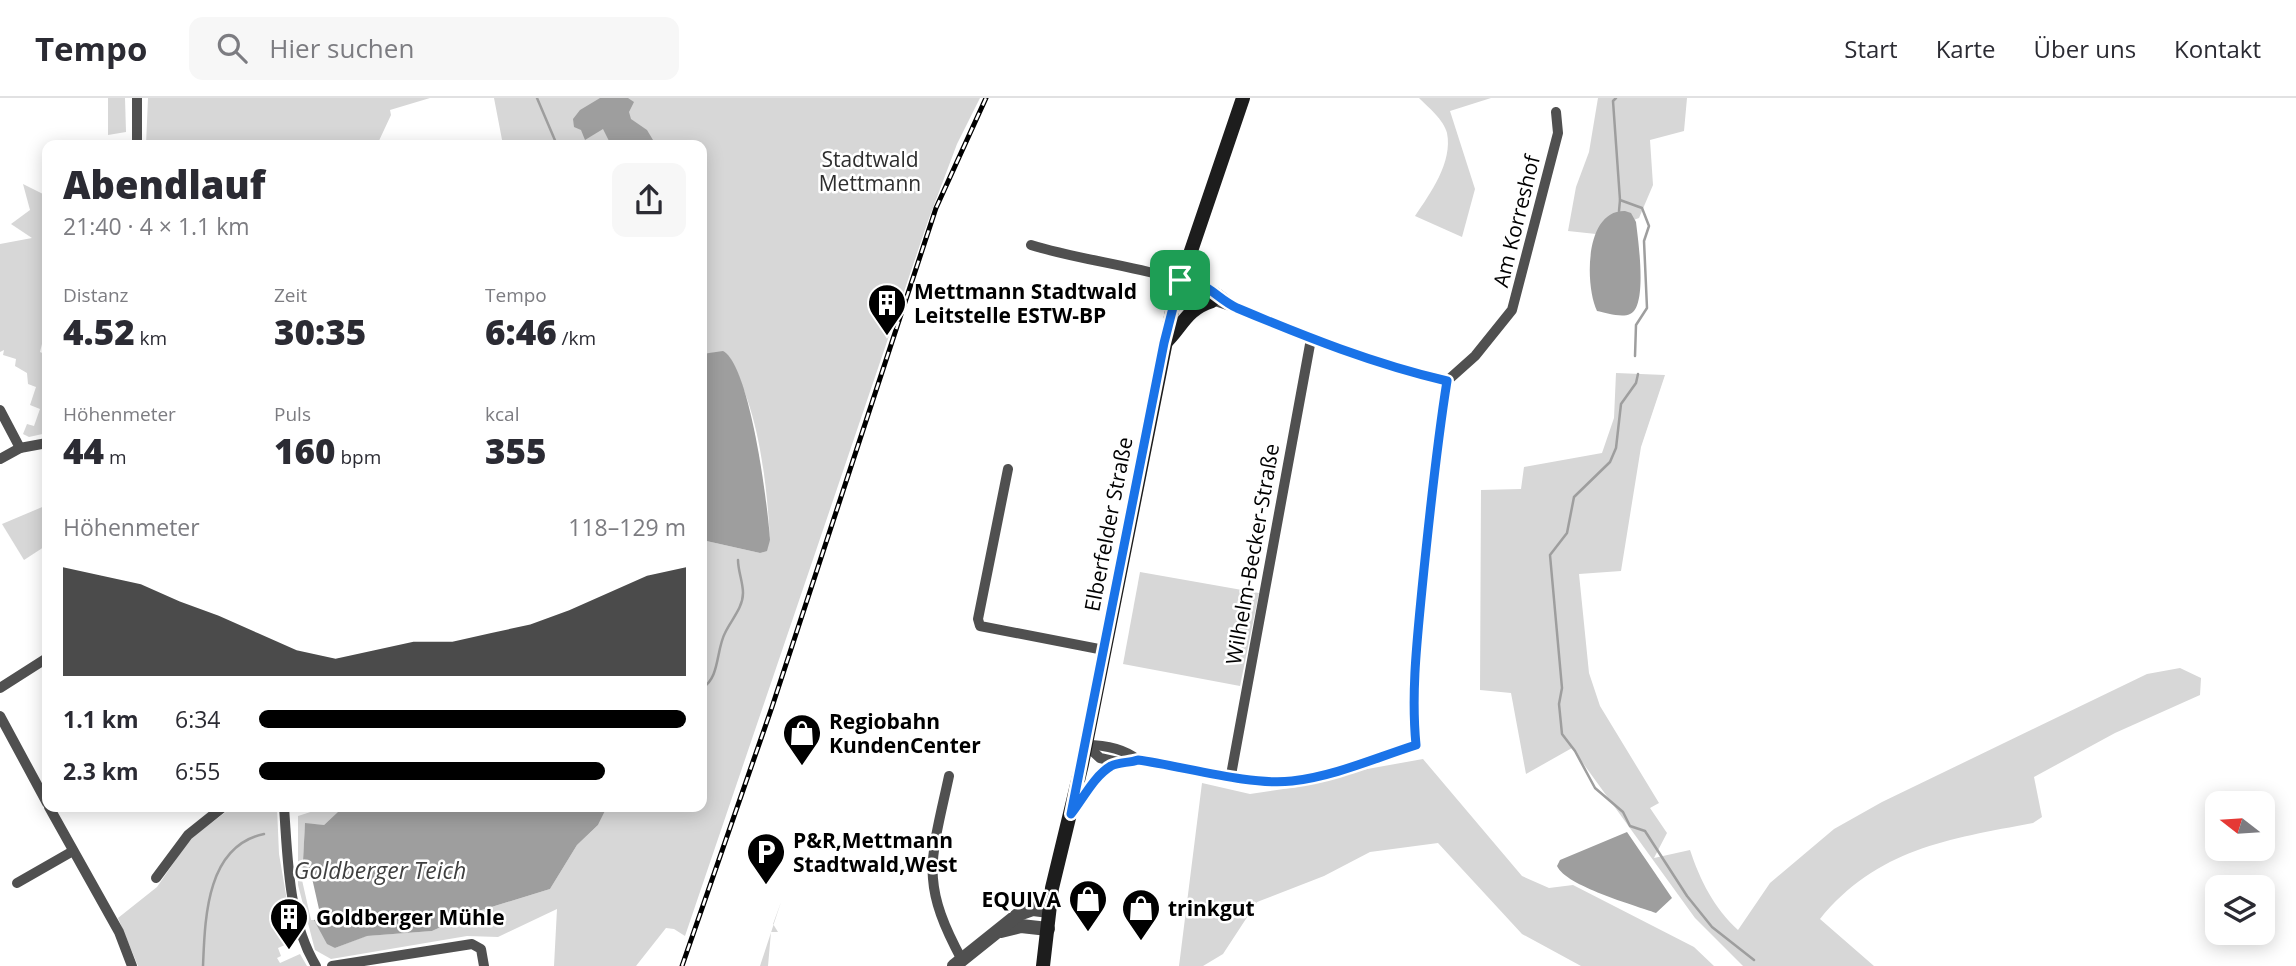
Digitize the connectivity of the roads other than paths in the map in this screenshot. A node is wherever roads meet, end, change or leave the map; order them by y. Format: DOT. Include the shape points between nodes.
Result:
graph roads {
  1 [pos="137,98"];
  2 [pos="1243,98"];
  3 [pos="1556,112"];
  4 [pos="136,140"];
  5 [pos="1031,245"];
  6 [pos="1180,280"];
  7 [pos="1212,301"];
  8 [pos="1233,306"];
  9 [pos="1311,340"];
  10 [pos="1164,343"];
  11 [pos="1447,381"];
  12 [pos="0,410"];
  13 [pos="42,444"];
  14 [pos="20,448"];
  15 [pos="0,459"];
  16 [pos="1008,469"];
  17 [pos="1104,650"];
  18 [pos="42,661"];
  19 [pos="0,688"];
  20 [pos="0,716"];
  21 [pos="4,732"];
  22 [pos="1086,745"];
  23 [pos="1138,760"];
  24 [pos="1122,763"];
  25 [pos="1231,775"];
  26 [pos="949,776"];
  27 [pos="42,795"];
  28 [pos="52,812"];
  29 [pos="217,812"];
  30 [pos="284,812"];
  31 [pos="1071,814"];
  32 [pos="74,851"];
  33 [pos="156,878"];
  34 [pos="17,883"];
  35 [pos="1049,911"];
  36 [pos="1048,929"];
  37 [pos="1001,931"];
  38 [pos="958,963"];
  39 [pos="318,965"];
  40 [pos="132,966"];
  41 [pos="332,966"];
  42 [pos="484,966"];
  43 [pos="1043,966"];
  1 -- 4 [label="street"];
  2 -- 6 [label="main road, Elberfelder Straße"];
  3 -- 11 [label="street, Am Korreshof" via="1558,133 1515,303 1503,324"];
  5 -- 6 [label="street"];
  6 -- 7 [label="street" via="1193,293"];
  6 -- 8 [label="street" via="1198,281"];
  6 -- 10 [label="main road, Elberfelder Straße"];
  7 -- 8 [label="street"];
  7 -- 10 [label="main road" via="1191,310"];
  8 -- 9 [label="street"];
  9 -- 11 [label="street"];
  9 -- 25 [label="street, Wilhelm-Becker-Straße"];
  10 -- 17 [label="main road, Elberfelder Straße"];
  11 -- 25 [label="street" via="1416,656 1416,745 1328,774 1290,781"];
  12 -- 14 [label="street"];
  13 -- 14 [label="street"];
  14 -- 15 [label="street"];
  16 -- 17 [label="street" via="980,626"];
  17 -- 22 [label="main road, Elberfelder Straße"];
  18 -- 19 [label="street"];
  20 -- 21 [label="street"];
  21 -- 27 [label="street"];
  22 -- 23 [label="street" via="1129,752"];
  22 -- 24 [label="street" via="1100,758"];
  22 -- 31 [label="main road, Elberfelder Straße"];
  23 -- 24 [label="street"];
  23 -- 25 [label="street"];
  24 -- 31 [label="street" via="1095,780"];
  26 -- 38 [label="street" via="932,878 942,924"];
  28 -- 32 [label="street"];
  29 -- 33 [label="street" via="188,835"];
  30 -- 39 [label="street" via="294,904 305,944"];
  31 -- 35 [label="main road, Elberfelder Straße"];
  32 -- 34 [label="street"];
  32 -- 40 [label="street"];
  35 -- 36 [label="main road, Elberfelder Straße"];
  35 -- 37 [label="street" via="1027,910"];
  36 -- 37 [label="street" via="1021,926"];
  36 -- 43 [label="main road, Elberfelder Straße"];
  37 -- 38 [label="street"];
  41 -- 42 [label="street" via="472,944 481,949"];
}
